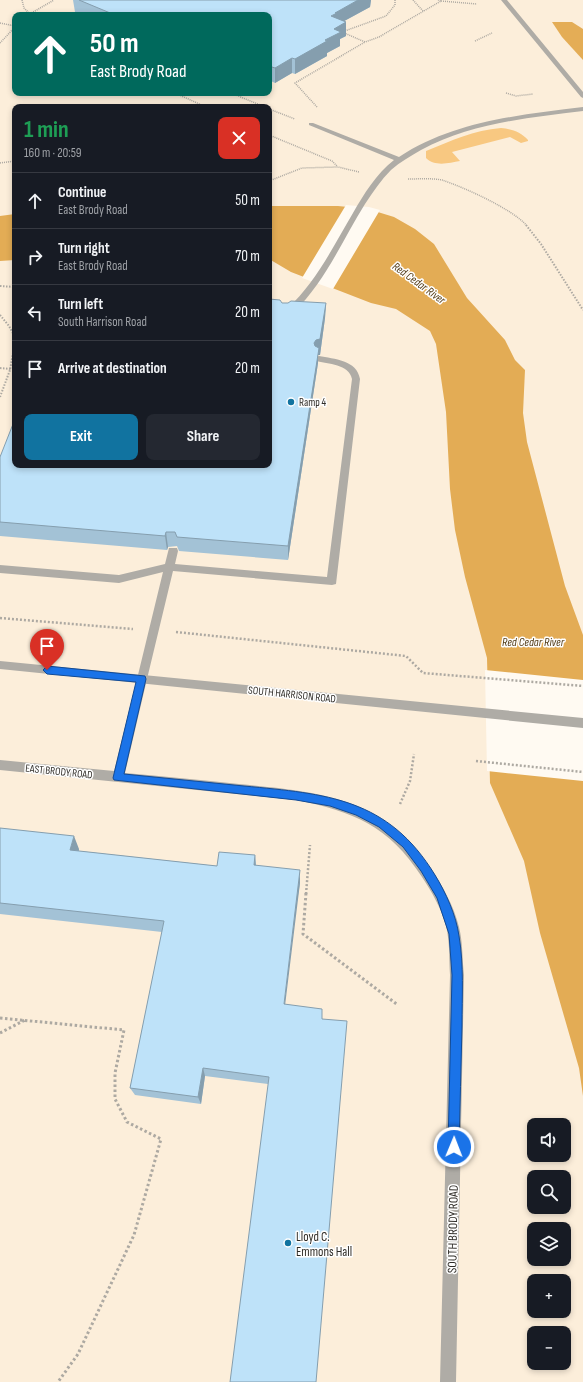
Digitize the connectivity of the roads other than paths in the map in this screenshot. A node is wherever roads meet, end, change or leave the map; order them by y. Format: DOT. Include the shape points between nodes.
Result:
graph roads {
  1 [pos="504,0"];
  2 [pos="583,96"];
  3 [pos="583,109"];
  4 [pos="311,124"];
  5 [pos="399,160"];
  6 [pos="285,315"];
  7 [pos="319,359"];
  8 [pos="173,551"];
  9 [pos="169,567"];
  10 [pos="0,569"];
  11 [pos="0,665"];
  12 [pos="142,679"];
  13 [pos="583,723"];
  14 [pos="0,765"];
  15 [pos="118,778"];
  16 [pos="424,867"];
  17 [pos="448,1382"];
  1 -- 2 [label="street"];
  3 -- 5 [label="street" via="500,120 452,132"];
  4 -- 5 [label="street"];
  5 -- 6 [label="street" via="367,195 309,291"];
  7 -- 9 [label="street" via="342,363 355,374 356,379 332,581"];
  8 -- 9 [label="street"];
  9 -- 10 [label="street" via="119,579"];
  9 -- 12 [label="street"];
  11 -- 12 [label="street, SOUTH HARRISON ROAD"];
  12 -- 13 [label="street, SOUTH HARRISON ROAD"];
  12 -- 15 [label="street"];
  14 -- 15 [label="street, EAST BRODY ROAD"];
  15 -- 16 [label="street, EAST BRODY ROAD" via="296,795 330,801 383,824 407,844"];
  16 -- 17 [label="street, SOUTH BRODY ROAD" via="442,896 454,934 457,975"];
}
